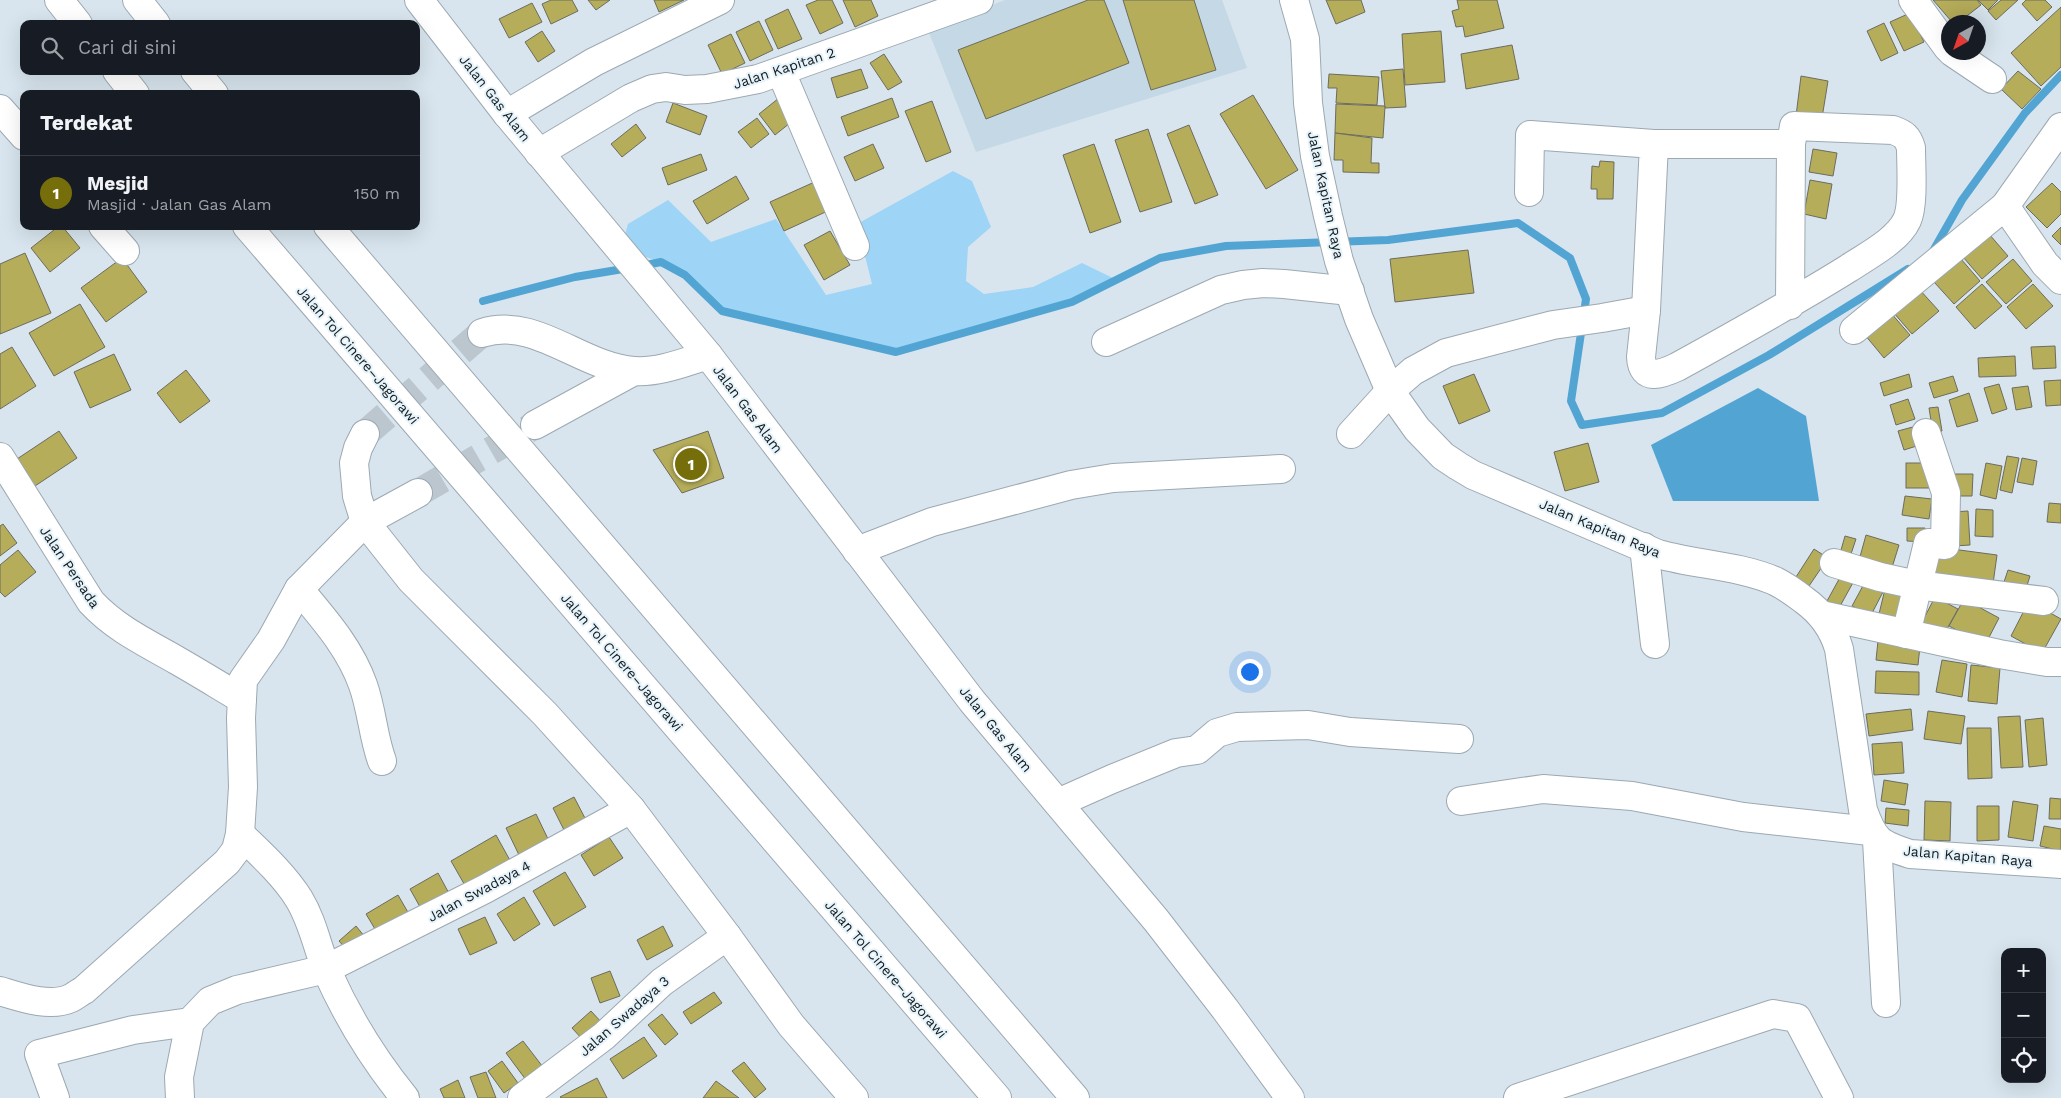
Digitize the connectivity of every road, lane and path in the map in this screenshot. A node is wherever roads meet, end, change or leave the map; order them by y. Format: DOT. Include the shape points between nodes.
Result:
graph roads {
  1 [pos="59,0"];
  2 [pos="137,0"];
  3 [pos="420,0"];
  4 [pos="717,0"];
  5 [pos="979,0"];
  6 [pos="1294,0"];
  7 [pos="1913,0"];
  8 [pos="75,20"];
  9 [pos="153,20"];
  10 [pos="1941,38"];
  11 [pos="1964,60"];
  12 [pos="781,72"];
  13 [pos="120,75"];
  14 [pos="198,75"];
  15 [pos="1992,79"];
  16 [pos="132,90"];
  17 [pos="211,90"];
  18 [pos="0,109"];
  19 [pos="507,114"];
  20 [pos="2061,127"];
  21 [pos="20,132"];
  22 [pos="1654,144"];
  23 [pos="1792,144"];
  24 [pos="539,153"];
  25 [pos="1529,192"];
  26 [pos="2005,206"];
  27 [pos="107,230"];
  28 [pos="250,230"];
  29 [pos="331,230"];
  30 [pos="855,246"];
  31 [pos="125,251"];
  32 [pos="2061,280"];
  33 [pos="1350,291"];
  34 [pos="1790,305"];
  35 [pos="1646,310"];
  36 [pos="1854,330"];
  37 [pos="482,333"];
  38 [pos="1106,342"];
  39 [pos="708,355"];
  40 [pos="634,371"];
  41 [pos="1390,391"];
  42 [pos="535,425"];
  43 [pos="1926,433"];
  44 [pos="365,434"];
  45 [pos="1351,434"];
  46 [pos="0,457"];
  47 [pos="1281,469"];
  48 [pos="418,493"];
  49 [pos="365,522"];
  50 [pos="1644,548"];
  51 [pos="857,551"];
  52 [pos="1834,563"];
  53 [pos="1917,585"];
  54 [pos="299,589"];
  55 [pos="2044,601"];
  56 [pos="1821,615"];
  57 [pos="1906,634"];
  58 [pos="1656,644"];
  59 [pos="2061,662"];
  60 [pos="242,699"];
  61 [pos="1459,739"];
  62 [pos="382,760"];
  63 [pos="1461,801"];
  64 [pos="1058,803"];
  65 [pos="631,809"];
  66 [pos="240,834"];
  67 [pos="1874,836"];
  68 [pos="2061,864"];
  69 [pos="727,936"];
  70 [pos="326,969"];
  71 [pos="0,991"];
  72 [pos="1886,1003"];
  73 [pos="190,1022"];
  74 [pos="55,1098"];
  75 [pos="180,1098"];
  76 [pos="405,1098"];
  77 [pos="522,1098"];
  78 [pos="854,1098"];
  79 [pos="996,1098"];
  80 [pos="1075,1098"];
  81 [pos="1290,1098"];
  82 [pos="1518,1098"];
  83 [pos="1840,1098"];
  1 -- 8 [label="main road"];
  2 -- 9 [label="main road"];
  3 -- 19 [label="main road, Jalan Gas Alam"];
  4 -- 19 [label="main road" via="594,62"];
  5 -- 12 [label="main road, Jalan Kapitan 2"];
  6 -- 33 [label="main road, Jalan Kapitan Raya" via="1304,39 1315,156 1339,261"];
  7 -- 10 [label="main road"];
  11 -- 15 [label="main road"];
  12 -- 24 [label="main road, Jalan Kapitan 2" via="730,86 652,89 631,98"];
  12 -- 30 [label="main road"];
  13 -- 16 [label="main road"];
  14 -- 17 [label="main road"];
  18 -- 21 [label="main road"];
  19 -- 24 [label="main road, Jalan Gas Alam"];
  20 -- 26 [label="main road"];
  22 -- 23 [label="main road"];
  22 -- 25 [label="main road" via="1530,135"];
  22 -- 35 [label="main road"];
  23 -- 34 [label="main road"];
  23 -- 34 [label="main road" via="1794,126 1893,130 1909,140 1911,183 1908,220 1895,236"];
  24 -- 39 [label="main road, Jalan Gas Alam"];
  26 -- 32 [label="main road" via="2045,264"];
  26 -- 36 [label="main road"];
  27 -- 31 [label="main road"];
  28 -- 79 [label="main road, Jalan Tol Cinere–Jagorawi"];
  29 -- 80 [label="main road"];
  33 -- 38 [label="main road" via="1277,283 1243,285 1221,290"];
  33 -- 41 [label="main road, Jalan Kapitan Raya"];
  34 -- 35 [label="main road" via="1677,367 1658,374 1646,372 1641,364"];
  35 -- 41 [label="main road" via="1553,325 1446,353 1413,370"];
  37 -- 40 [label="main road, Jalan Gas Alam" via="495,329 530,333 608,366"];
  39 -- 40 [label="main road, Jalan Gas Alam" via="670,366"];
  39 -- 51 [label="main road, Jalan Gas Alam"];
  40 -- 42 [label="main road, Jalan Gas Alam"];
  41 -- 45 [label="main road"];
  41 -- 50 [label="main road, Jalan Kapitan Raya" via="1416,429 1458,466"];
  43 -- 53 [label="main road" via="1946,493 1945,545 1928,543"];
  44 -- 49 [label="main road" via="354,463 357,496"];
  46 -- 60 [label="main road, Jalan Persada" via="80,586 101,613 123,630"];
  47 -- 51 [label="main road" via="1113,478 1071,485 932,522"];
  48 -- 49 [label="main road"];
  49 -- 54 [label="main road"];
  49 -- 65 [label="main road" via="411,580 545,714"];
  50 -- 56 [label="main road, Jalan Kapitan Raya" via="1672,558 1728,567 1776,582"];
  50 -- 58 [label="main road"];
  51 -- 64 [label="main road, Jalan Gas Alam" via="972,701"];
  52 -- 53 [label="main road"];
  53 -- 55 [label="main road"];
  53 -- 57 [label="main road"];
  54 -- 60 [label="main road" via="271,640 243,680"];
  54 -- 62 [label="main road" via="344,645 354,664"];
  56 -- 57 [label="main road"];
  56 -- 67 [label="main road, Jalan Kapitan Raya" via="1835,636 1839,650 1857,779 1863,810"];
  57 -- 59 [label="main road" via="2016,658"];
  60 -- 66 [label="main road"];
  61 -- 64 [label="main road" via="1350,732 1308,725 1236,728 1217,733 1197,750 1176,753"];
  63 -- 67 [label="main road" via="1542,789 1612,794"];
  64 -- 81 [label="main road, Jalan Gas Alam" via="1156,920"];
  65 -- 69 [label="main road"];
  65 -- 70 [label="main road, Jalan Swadaya 4" via="485,889"];
  66 -- 70 [label="main road" via="299,899 312,925"];
  66 -- 71 [label="main road" via="236,850 227,862 84,990 70,999 57,1002 23,998"];
  67 -- 68 [label="main road, Jalan Kapitan Raya" via="1891,848 1910,854"];
  67 -- 72 [label="main road"];
  69 -- 77 [label="main road, Jalan Swadaya 3" via="662,982 604,1036"];
  69 -- 78 [label="main road" via="791,1025"];
  70 -- 73 [label="main road, Jalan Swadaya 4" via="237,990 210,1001"];
  70 -- 76 [label="main road" via="345,1008"];
  73 -- 74 [label="main road" via="133,1030 39,1054"];
  73 -- 75 [label="main road" via="179,1077"];
  82 -- 83 [label="main road" via="1773,1014 1797,1018"];
}
